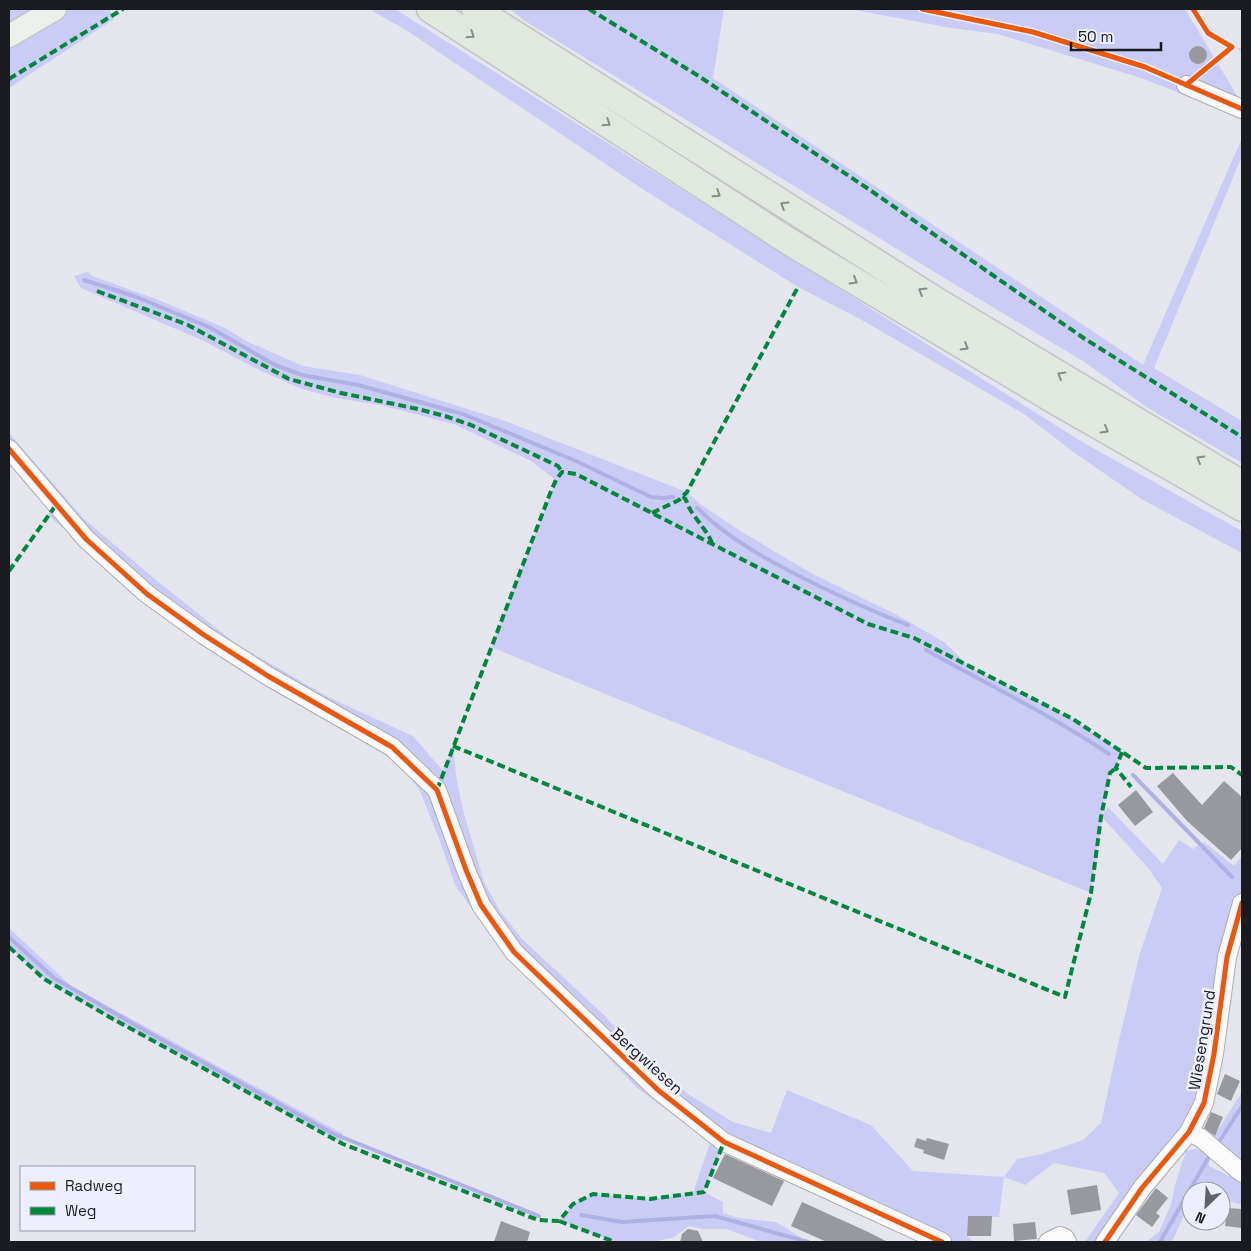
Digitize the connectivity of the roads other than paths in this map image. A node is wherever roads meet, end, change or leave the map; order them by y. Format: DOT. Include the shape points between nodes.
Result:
graph roads {
  1 [pos="55,9"];
  2 [pos="430,9"];
  3 [pos="475,9"];
  4 [pos="9,36"];
  5 [pos="1186,85"];
  6 [pos="1242,109"];
  7 [pos="9,449"];
  8 [pos="1242,484"];
  9 [pos="1242,508"];
  10 [pos="1242,903"];
  11 [pos="1195,1135"];
  12 [pos="1242,1173"];
  13 [pos="935,1241"];
  14 [pos="1048,1242"];
  15 [pos="1067,1242"];
  16 [pos="1105,1242"];
  1 -- 4 [label="main road"];
  2 -- 9 [label="highway, one-way" via="793,244"];
  8 -- 3 [label="highway, one-way" via="940,303"];
  5 -- 6 [label="street"];
  7 -- 13 [label="street, Bergwiesen" via="86,539 147,594 268,676 392,747 436,790 481,906 514,952 658,1090 724,1142"];
  10 -- 11 [label="street, Wiesengrund" via="1227,957 1214,1054"];
  11 -- 12 [label="street"];
  11 -- 16 [label="street, Wiesengrund" via="1142,1188"];
  14 -- 15 [label="street" via="1060,1236"];
}
